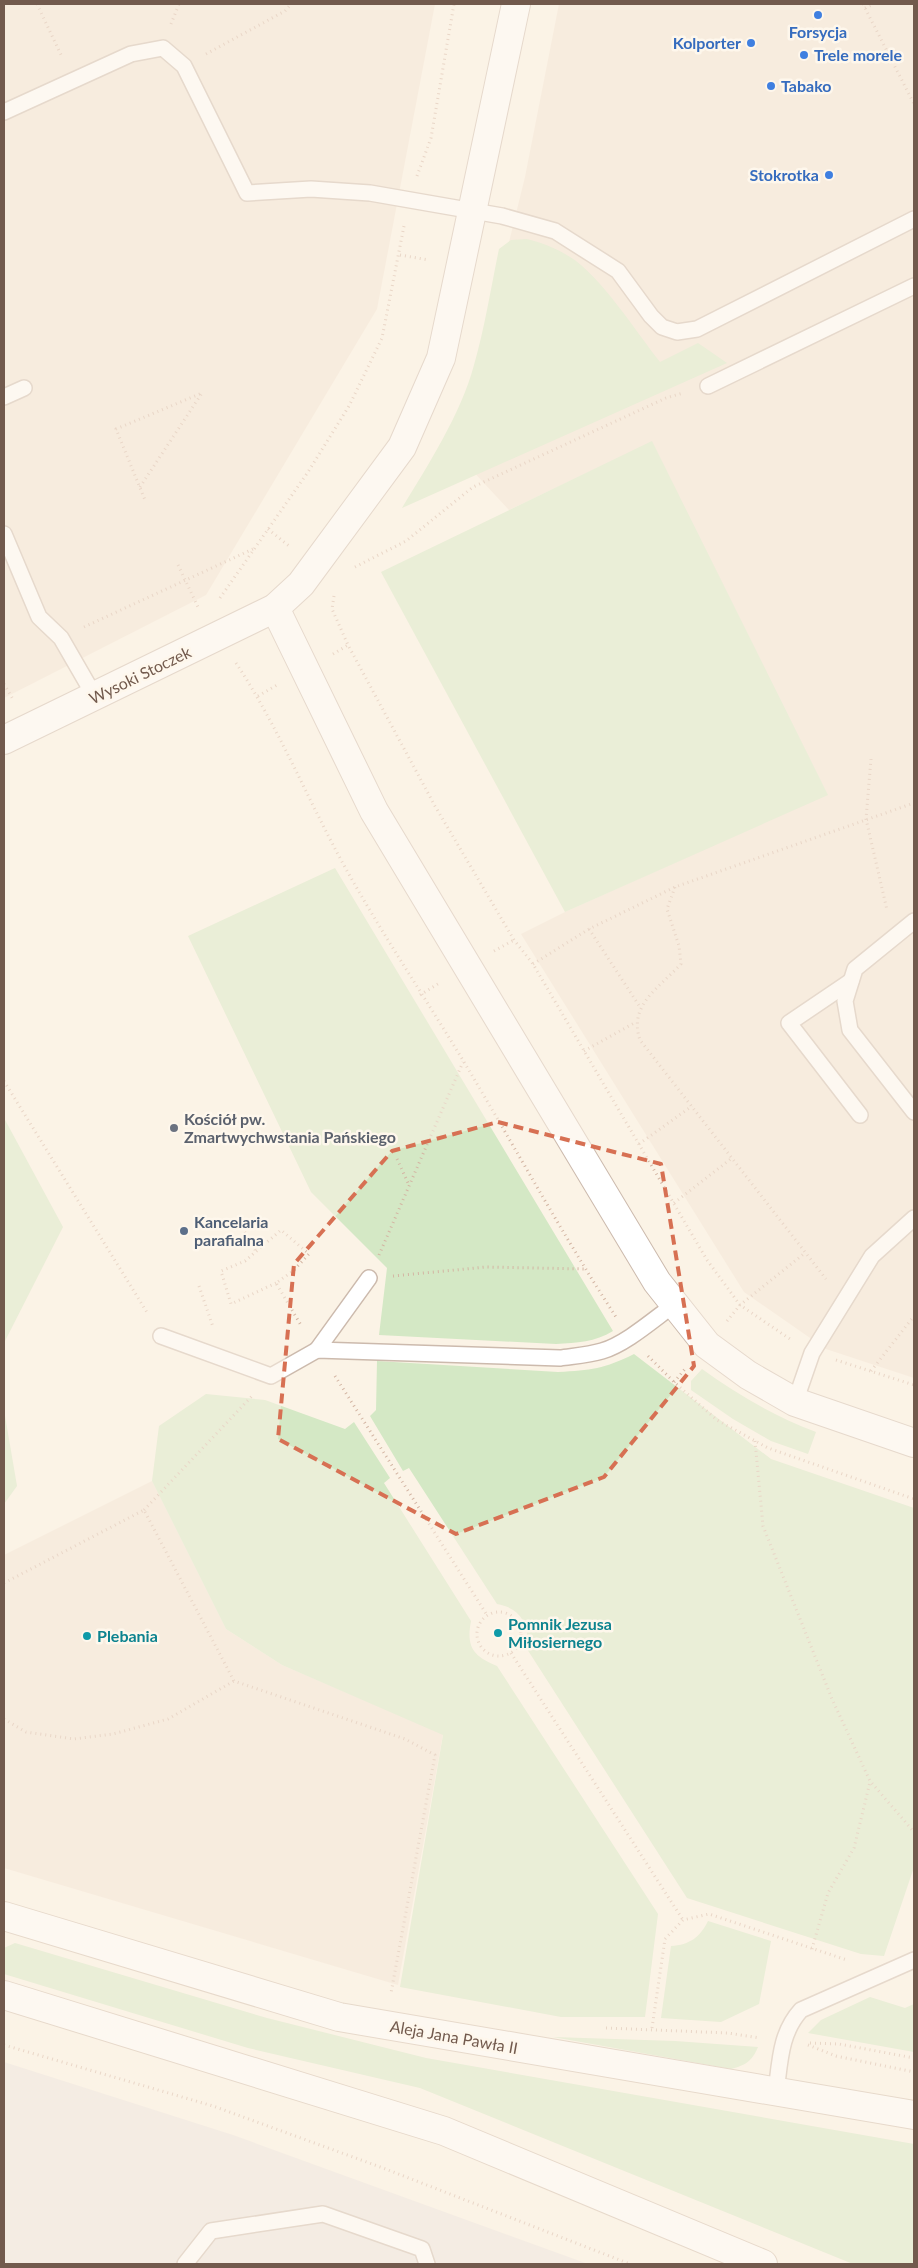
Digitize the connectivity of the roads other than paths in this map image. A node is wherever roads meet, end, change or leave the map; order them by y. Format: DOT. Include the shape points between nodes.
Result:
graph roads {
  1 [pos="516,4"];
  2 [pos="4,112"];
  3 [pos="473,211"];
  4 [pos="914,219"];
  5 [pos="914,286"];
  6 [pos="708,386"];
  7 [pos="24,388"];
  8 [pos="4,397"];
  9 [pos="4,534"];
  10 [pos="275,608"];
  11 [pos="95,697"];
  12 [pos="4,740"];
  13 [pos="914,920"];
  14 [pos="851,981"];
  15 [pos="914,1112"];
  16 [pos="860,1115"];
  17 [pos="914,1218"];
  18 [pos="369,1278"];
  19 [pos="674,1304"];
  20 [pos="161,1336"];
  21 [pos="317,1350"];
  22 [pos="795,1402"];
  23 [pos="914,1442"];
  24 [pos="4,1916"];
  25 [pos="914,1960"];
  26 [pos="4,1995"];
  27 [pos="776,2092"];
  28 [pos="914,2115"];
  29 [pos="185,2264"];
  30 [pos="427,2264"];
  31 [pos="762,2264"];
  1 -- 3 [label="street, Wysoki Stoczek"];
  2 -- 3 [label="lane" via="131,54 163,48 184,66 247,193 311,188 370,193"];
  3 -- 4 [label="lane" via="554,231 618,271 650,316 662,327 677,332 697,329"];
  3 -- 10 [label="street, Wysoki Stoczek" via="441,358 402,447 301,584"];
  5 -- 6 [label="lane"];
  7 -- 8 [label="lane"];
  9 -- 11 [label="lane" via="39,617 61,638"];
  10 -- 11 [label="street, Wysoki Stoczek"];
  10 -- 19 [label="street" via="374,811 656,1282"];
  11 -- 12 [label="street, Wysoki Stoczek"];
  13 -- 14 [label="lane" via="855,968"];
  14 -- 15 [label="lane" via="845,1001 850,1030"];
  14 -- 16 [label="lane" via="789,1023"];
  17 -- 22 [label="lane" via="872,1256 812,1353"];
  18 -- 21 [label="lane"];
  19 -- 21 [label="lane" via="604,1351 584,1355 560,1358"];
  19 -- 22 [label="street" via="707,1345 748,1375"];
  20 -- 21 [label="lane" via="271,1376"];
  22 -- 23 [label="street"];
  24 -- 27 [label="street, Aleja Jana Pawła II" via="339,2017"];
  25 -- 27 [label="lane" via="801,2010 791,2021 783,2041"];
  26 -- 31 [label="street" via="444,2130"];
  27 -- 28 [label="street, Aleja Jana Pawła II"];
  29 -- 30 [label="lane" via="211,2232 323,2214 422,2249"];
}
